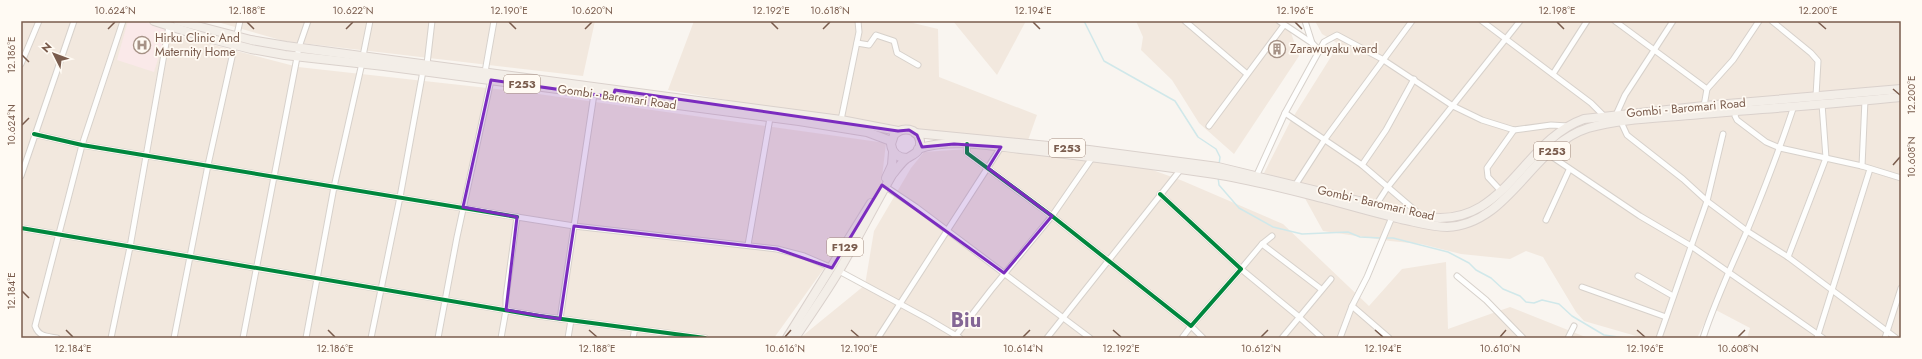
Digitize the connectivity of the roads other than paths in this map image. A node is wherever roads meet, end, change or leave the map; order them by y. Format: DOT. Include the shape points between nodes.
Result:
graph roads {
  1 [pos="39,21"];
  2 [pos="74,21"];
  3 [pos="123,21"];
  4 [pos="154,21"];
  5 [pos="178,21"];
  6 [pos="240,21"];
  7 [pos="308,21"];
  8 [pos="370,21"];
  9 [pos="432,21"];
  10 [pos="494,21"];
  11 [pos="858,21"];
  12 [pos="1186,21"];
  13 [pos="1305,21"];
  14 [pos="1412,21"];
  15 [pos="1482,21"];
  16 [pos="1520,21"];
  17 [pos="1587,21"];
  18 [pos="1615,21"];
  19 [pos="1673,21"];
  20 [pos="1759,21"];
  21 [pos="1772,21"];
  22 [pos="1282,23"];
  23 [pos="169,26"];
  24 [pos="1506,39"];
  25 [pos="236,40"];
  26 [pos="857,43"];
  27 [pos="1312,43"];
  28 [pos="299,48"];
  29 [pos="1654,50"];
  30 [pos="1320,51"];
  31 [pos="298,56"];
  32 [pos="363,59"];
  33 [pos="1382,59"];
  34 [pos="21,64"];
  35 [pos="918,65"];
  36 [pos="425,68"];
  37 [pos="485,72"];
  38 [pos="1247,74"];
  39 [pos="1553,74"];
  40 [pos="1414,79"];
  41 [pos="491,80"];
  42 [pos="1707,89"];
  43 [pos="1901,89"];
  44 [pos="614,93"];
  45 [pos="594,94"];
  46 [pos="1816,96"];
  47 [pos="1901,97"];
  48 [pos="1865,100"];
  49 [pos="1822,104"];
  50 [pos="1453,106"];
  51 [pos="1704,106"];
  52 [pos="1794,106"];
  53 [pos="1737,107"];
  54 [pos="1285,113"];
  55 [pos="1616,115"];
  56 [pos="1604,116"];
  57 [pos="770,118"];
  58 [pos="841,120"];
  59 [pos="1621,122"];
  60 [pos="1209,126"];
  61 [pos="1569,126"];
  62 [pos="1514,130"];
  63 [pos="898,131"];
  64 [pos="915,133"];
  65 [pos="34,134"];
  66 [pos="1723,134"];
  67 [pos="1325,139"];
  68 [pos="891,141"];
  69 [pos="967,144"];
  70 [pos="82,145"];
  71 [pos="1001,147"];
  72 [pos="1780,148"];
  73 [pos="918,150"];
  74 [pos="893,152"];
  75 [pos="1548,154"];
  76 [pos="146,155"];
  77 [pos="907,158"];
  78 [pos="1092,158"];
  79 [pos="1826,158"];
  80 [pos="1362,165"];
  81 [pos="208,166"];
  82 [pos="1862,166"];
  83 [pos="988,168"];
  84 [pos="1181,169"];
  85 [pos="1870,169"];
  86 [pos="1217,170"];
  87 [pos="1570,170"];
  88 [pos="21,176"];
  89 [pos="274,176"];
  90 [pos="1255,178"];
  91 [pos="1901,178"];
  92 [pos="1296,184"];
  93 [pos="334,187"];
  94 [pos="886,187"];
  95 [pos="1387,188"];
  96 [pos="1501,191"];
  97 [pos="1160,194"];
  98 [pos="400,197"];
  99 [pos="1707,201"];
  100 [pos="1376,205"];
  101 [pos="463,207"];
  102 [pos="1052,216"];
  103 [pos="1421,216"];
  104 [pos="517,217"];
  105 [pos="1392,217"];
  106 [pos="1546,220"];
  107 [pos="574,226"];
  108 [pos="21,228"];
  109 [pos="1747,230"];
  110 [pos="948,231"];
  111 [pos="58,235"];
  112 [pos="1272,236"];
  113 [pos="1262,244"];
  114 [pos="748,245"];
  115 [pos="1691,246"];
  116 [pos="130,247"];
  117 [pos="1788,257"];
  118 [pos="191,258"];
  119 [pos="1109,261"];
  120 [pos="255,268"];
  121 [pos="835,269"];
  122 [pos="1241,270"];
  123 [pos="1727,272"];
  124 [pos="1004,274"];
  125 [pos="1457,276"];
  126 [pos="1638,276"];
  127 [pos="316,278"];
  128 [pos="1331,279"];
  129 [pos="1582,287"];
  130 [pos="1321,288"];
  131 [pos="1901,288"];
  132 [pos="380,290"];
  133 [pos="1833,290"];
  134 [pos="1673,296"];
  135 [pos="446,301"];
  136 [pos="899,304"];
  137 [pos="1352,306"];
  138 [pos="506,310"];
  139 [pos="1298,316"];
  140 [pos="1666,317"];
  141 [pos="1063,318"];
  142 [pos="560,319"];
  143 [pos="571,320"];
  144 [pos="1191,326"];
  145 [pos="1574,326"];
  146 [pos="635,328"];
  147 [pos="1887,331"];
  148 [pos="957,337"];
  149 [pos="1819,337"];
  150 [pos="57,338"];
  151 [pos="110,338"];
  152 [pos="174,338"];
  153 [pos="243,338"];
  154 [pos="306,338"];
  155 [pos="371,338"];
  156 [pos="438,338"];
  157 [pos="501,338"];
  158 [pos="568,338"];
  159 [pos="633,338"];
  160 [pos="696,338"];
  161 [pos="705,338"];
  162 [pos="793,338"];
  163 [pos="878,338"];
  164 [pos="1047,338"];
  165 [pos="1090,338"];
  166 [pos="1182,338"];
  167 [pos="1203,338"];
  168 [pos="1282,338"];
  169 [pos="1322,338"];
  170 [pos="1340,338"];
  171 [pos="1389,338"];
  172 [pos="1523,338"];
  173 [pos="1568,338"];
  174 [pos="1659,338"];
  175 [pos="1702,338"];
  176 [pos="1885,338"];
  177 [pos="1896,338"];
  1 -- 34 [label="street"];
  2 -- 65 [label="street"];
  3 -- 70 [label="street"];
  4 -- 23 [label="main road, Gombi - Baromari Road / F253"];
  5 -- 25 [label="main road, Gombi - Baromari Road / F253"];
  6 -- 25 [label="street"];
  7 -- 28 [label="street"];
  8 -- 32 [label="street"];
  9 -- 36 [label="street"];
  10 -- 37 [label="street"];
  11 -- 26 [label="street"];
  12 -- 38 [label="street"];
  13 -- 27 [label="street"];
  14 -- 33 [label="street"];
  15 -- 24 [label="street"];
  16 -- 24 [label="street"];
  17 -- 39 [label="street"];
  18 -- 29 [label="street"];
  19 -- 29 [label="street"];
  20 -- 42 [label="street" via="1733,60"];
  21 -- 46 [label="street" via="1818,61"];
  22 -- 27 [label="street"];
  22 -- 38 [label="street"];
  23 -- 25 [label="main road, Gombi - Baromari Road / F253"];
  23 -- 76 [label="street"];
  24 -- 39 [label="street"];
  24 -- 50 [label="street"];
  25 -- 28 [label="main road, Gombi - Baromari Road / F253"];
  25 -- 31 [label="main road, Gombi - Baromari Road / F253" via="251,49"];
  25 -- 81 [label="street"];
  26 -- 35 [label="street" via="869,45 876,35 880,35 894,41 897,53"];
  26 -- 58 [label="street"];
  27 -- 30 [label="street"];
  28 -- 31 [label="street"];
  28 -- 32 [label="main road, Gombi - Baromari Road / F253"];
  29 -- 42 [label="street"];
  29 -- 55 [label="street" via="1625,95"];
  30 -- 33 [label="street" via="1324,42 1337,36"];
  30 -- 54 [label="street"];
  31 -- 32 [label="main road, Gombi - Baromari Road / F253"];
  31 -- 89 [label="street"];
  32 -- 36 [label="main road, Gombi - Baromari Road / F253"];
  32 -- 93 [label="street"];
  33 -- 40 [label="street"];
  33 -- 67 [label="street"];
  36 -- 37 [label="main road, Gombi - Baromari Road / F253"];
  36 -- 41 [label="main road, Gombi - Baromari Road / F253"];
  36 -- 98 [label="street"];
  37 -- 44 [label="main road, Gombi - Baromari Road / F253"];
  38 -- 60 [label="street"];
  39 -- 56 [label="street"];
  40 -- 50 [label="street"];
  40 -- 80 [label="street" via="1386,130"];
  41 -- 45 [label="main road, Gombi - Baromari Road / F253"];
  41 -- 101 [label="street"];
  42 -- 51 [label="street"];
  43 -- 46 [label="main road, Gombi - Baromari Road / F253"];
  44 -- 45 [label="main road, Gombi - Baromari Road / F253"];
  44 -- 57 [label="main road, Gombi - Baromari Road / F253"];
  44 -- 58 [label="main road, Gombi - Baromari Road / F253"];
  45 -- 107 [label="street"];
  46 -- 53 [label="main road, Gombi - Baromari Road / F253"];
  47 -- 48 [label="main road, Gombi - Baromari Road / F253"];
  48 -- 49 [label="main road, Gombi - Baromari Road / F253"];
  48 -- 82 [label="street"];
  49 -- 52 [label="main road, Gombi - Baromari Road / F253"];
  49 -- 79 [label="street"];
  50 -- 62 [label="street" via="1482,120"];
  50 -- 95 [label="street"];
  51 -- 53 [label="main road, Gombi - Baromari Road / F253"];
  51 -- 55 [label="main road, Gombi - Baromari Road / F253"];
  52 -- 53 [label="main road, Gombi - Baromari Road / F253"];
  52 -- 72 [label="street"];
  53 -- 59 [label="main road, Gombi - Baromari Road / F253"];
  53 -- 72 [label="street" via="1737,120 1766,142"];
  54 -- 67 [label="street"];
  54 -- 90 [label="street"];
  55 -- 56 [label="main road, Gombi - Baromari Road / F253"];
  56 -- 61 [label="main road, Gombi - Baromari Road / F253"];
  57 -- 68 [label="main road, Gombi - Baromari Road / F253" via="867,132"];
  57 -- 114 [label="street"];
  58 -- 63 [label="main road, Gombi - Baromari Road / F253"];
  59 -- 75 [label="main road, Gombi - Baromari Road / F253" via="1577,132"];
  59 -- 99 [label="street" via="1632,140"];
  61 -- 62 [label="street" via="1551,125"];
  61 -- 96 [label="main road, Gombi - Baromari Road / F253" via="1543,148"];
  62 -- 96 [label="street" via="1487,168 1488,178"];
  63 -- 64 [label="main road, F253" via="906,129"];
  63 -- 68 [label="main road"];
  64 -- 73 [label="main road" via="919,140"];
  64 -- 86 [label="main road, Gombi - Baromari Road / F253" via="1089,150"];
  65 -- 70 [label="street"];
  65 -- 88 [label="street"];
  66 -- 99 [label="street"];
  67 -- 80 [label="street"];
  67 -- 92 [label="street"];
  68 -- 74 [label="main road"];
  69 -- 71 [label="main road, Gombi - Baromari Road / F253"];
  69 -- 73 [label="main road, Gombi - Baromari Road / F253" via="932,145"];
  69 -- 83 [label="street" via="968,153"];
  70 -- 76 [label="street"];
  70 -- 111 [label="street"];
  71 -- 78 [label="main road, Gombi - Baromari Road / F253"];
  71 -- 83 [label="street"];
  72 -- 79 [label="street"];
  72 -- 109 [label="street"];
  73 -- 77 [label="main road, F253"];
  74 -- 77 [label="main road" via="899,157"];
  74 -- 121 [label="main road, F129" via="892,165"];
  75 -- 87 [label="street"];
  75 -- 105 [label="main road, Gombi - Baromari Road / F253" via="1503,200 1479,218 1467,223 1445,227"];
  76 -- 81 [label="street"];
  76 -- 116 [label="street"];
  77 -- 94 [label="main road, F129"];
  78 -- 84 [label="main road, Gombi - Baromari Road / F253"];
  78 -- 102 [label="street"];
  79 -- 82 [label="street"];
  79 -- 117 [label="street"];
  80 -- 95 [label="street"];
  81 -- 89 [label="street"];
  81 -- 118 [label="street"];
  82 -- 85 [label="street"];
  83 -- 102 [label="street"];
  83 -- 110 [label="street"];
  84 -- 86 [label="main road, Gombi - Baromari Road / F253"];
  84 -- 97 [label="street"];
  85 -- 91 [label="street"];
  85 -- 133 [label="street"];
  86 -- 90 [label="main road, Gombi - Baromari Road / F253"];
  87 -- 106 [label="street"];
  87 -- 115 [label="street"];
  89 -- 93 [label="street"];
  89 -- 120 [label="street"];
  90 -- 92 [label="main road, Gombi - Baromari Road / F253"];
  90 -- 105 [label="main road, Gombi - Baromari Road / F253"];
  92 -- 100 [label="main road, Gombi - Baromari Road / F253"];
  93 -- 98 [label="street"];
  93 -- 127 [label="street"];
  94 -- 110 [label="street"];
  94 -- 121 [label="main road, F129"];
  95 -- 100 [label="street"];
  95 -- 103 [label="street"];
  96 -- 103 [label="main road, Gombi - Baromari Road / F253" via="1479,208 1458,217 1435,219"];
  97 -- 119 [label="street"];
  97 -- 122 [label="street"];
  98 -- 101 [label="street"];
  98 -- 132 [label="street"];
  99 -- 109 [label="street"];
  99 -- 115 [label="street"];
  100 -- 103 [label="main road, Gombi - Baromari Road / F253"];
  101 -- 104 [label="street"];
  101 -- 135 [label="street"];
  102 -- 119 [label="street"];
  102 -- 124 [label="street"];
  104 -- 107 [label="street"];
  104 -- 138 [label="street"];
  105 -- 137 [label="street"];
  107 -- 114 [label="street"];
  107 -- 142 [label="street"];
  108 -- 111 [label="street"];
  109 -- 117 [label="street"];
  109 -- 123 [label="street"];
  110 -- 124 [label="street"];
  110 -- 136 [label="street"];
  111 -- 116 [label="street"];
  111 -- 150 [label="street" via="35,326 42,336"];
  112 -- 113 [label="street"];
  113 -- 122 [label="street"];
  113 -- 130 [label="street"];
  114 -- 121 [label="street" via="804,256"];
  115 -- 123 [label="street"];
  115 -- 134 [label="street"];
  116 -- 118 [label="street"];
  116 -- 151 [label="street"];
  117 -- 133 [label="street"];
  118 -- 120 [label="street"];
  118 -- 152 [label="street"];
  119 -- 141 [label="street"];
  119 -- 144 [label="street"];
  120 -- 127 [label="street"];
  120 -- 153 [label="street"];
  121 -- 136 [label="street"];
  121 -- 162 [label="main road, F129"];
  122 -- 139 [label="street"];
  122 -- 144 [label="street"];
  123 -- 149 [label="street"];
  123 -- 175 [label="street"];
  124 -- 141 [label="street"];
  124 -- 148 [label="street"];
  125 -- 172 [label="street" via="1486,300"];
  126 -- 134 [label="street"];
  127 -- 132 [label="street"];
  127 -- 154 [label="street"];
  128 -- 130 [label="street"];
  129 -- 140 [label="street"];
  130 -- 139 [label="street"];
  131 -- 147 [label="street"];
  132 -- 135 [label="street"];
  132 -- 155 [label="street"];
  133 -- 147 [label="street"];
  133 -- 149 [label="street"];
  134 -- 140 [label="street"];
  135 -- 138 [label="street"];
  135 -- 156 [label="street"];
  136 -- 148 [label="street"];
  136 -- 163 [label="street"];
  137 -- 170 [label="street"];
  137 -- 171 [label="street"];
  138 -- 142 [label="street"];
  138 -- 157 [label="street"];
  139 -- 168 [label="street"];
  139 -- 169 [label="street"];
  140 -- 174 [label="street"];
  141 -- 164 [label="street"];
  141 -- 165 [label="street"];
  142 -- 143 [label="street"];
  143 -- 146 [label="street"];
  143 -- 158 [label="street"];
  144 -- 166 [label="street"];
  144 -- 167 [label="street"];
  145 -- 173 [label="street"];
  146 -- 159 [label="street"];
  146 -- 160 [label="street"];
  147 -- 176 [label="street"];
  147 -- 177 [label="street"];
  160 -- 161 [label="street"];
}
